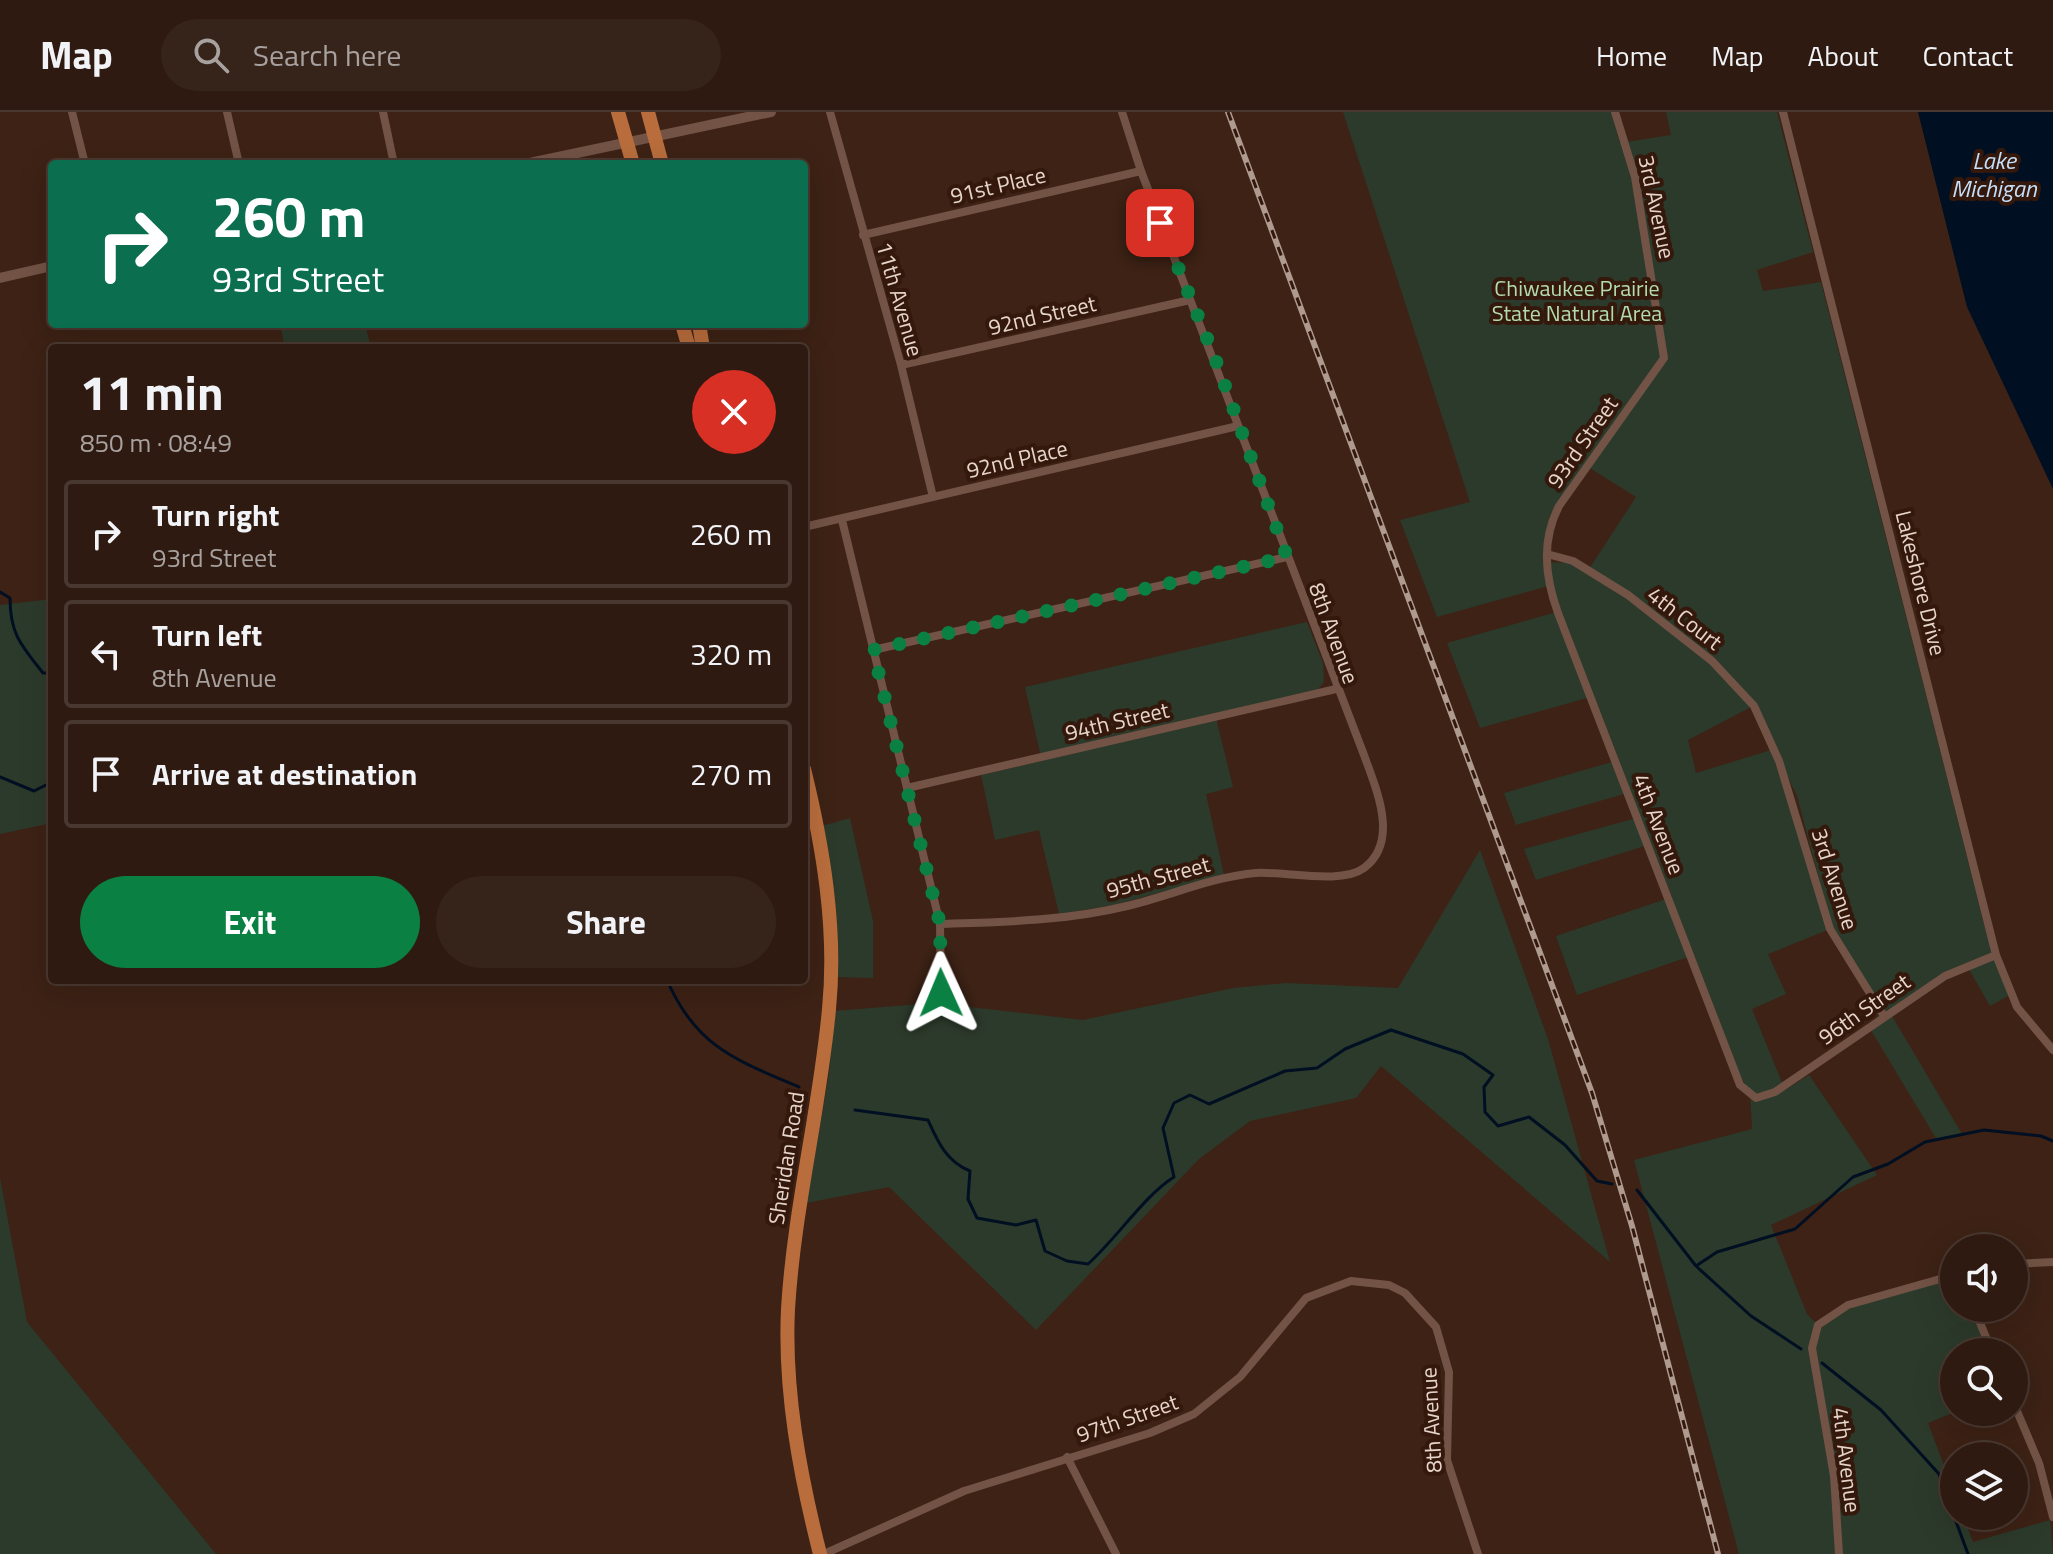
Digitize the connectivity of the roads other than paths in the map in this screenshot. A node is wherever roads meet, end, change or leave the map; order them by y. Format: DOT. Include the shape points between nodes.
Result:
graph roads {
  1 [pos="72,112"];
  2 [pos="227,112"];
  3 [pos="383,112"];
  4 [pos="618,112"];
  5 [pos="648,112"];
  6 [pos="771,112"];
  7 [pos="830,112"];
  8 [pos="1122,112"];
  9 [pos="1615,112"];
  10 [pos="1783,112"];
  11 [pos="655,136"];
  12 [pos="626,142"];
  13 [pos="84,160"];
  14 [pos="238,160"];
  15 [pos="393,160"];
  16 [pos="543,160"];
  17 [pos="632,160"];
  18 [pos="661,160"];
  19 [pos="1141,171"];
  20 [pos="863,235"];
  21 [pos="48,267"];
  22 [pos="0,278"];
  23 [pos="1190,300"];
  24 [pos="1664,358"];
  25 [pos="901,365"];
  26 [pos="1238,426"];
  27 [pos="933,497"];
  28 [pos="842,520"];
  29 [pos="808,526"];
  30 [pos="1547,554"];
  31 [pos="1287,557"];
  32 [pos="873,650"];
  33 [pos="1336,689"];
  34 [pos="1773,743"];
  35 [pos="808,788"];
  36 [pos="907,788"];
  37 [pos="1377,853"];
  38 [pos="940,924"];
  39 [pos="1996,955"];
  40 [pos="941,993"];
  41 [pos="1884,1016"];
  42 [pos="2053,1050"];
  43 [pos="1756,1098"];
  44 [pos="2053,1262"];
  45 [pos="2028,1263"];
  46 [pos="1940,1279"];
  47 [pos="1405,1293"];
  48 [pos="2023,1426"];
  49 [pos="1067,1457"];
  50 [pos="2053,1517"];
  51 [pos="822,1554"];
  52 [pos="1116,1554"];
  53 [pos="1478,1554"];
  54 [pos="1839,1554"];
  1 -- 13 [label="street"];
  2 -- 14 [label="street"];
  3 -- 15 [label="street"];
  4 -- 12 [label="main road"];
  5 -- 11 [label="main road"];
  6 -- 11 [label="street"];
  7 -- 20 [label="street, 11th Avenue"];
  8 -- 19 [label="street, 8th Avenue"];
  9 -- 24 [label="street, 3rd Avenue" via="1635,177"];
  10 -- 39 [label="street, Lakeshore Drive"];
  11 -- 12 [label="street"];
  11 -- 18 [label="main road"];
  12 -- 16 [label="street"];
  12 -- 17 [label="main road"];
  19 -- 20 [label="street, 91st Place"];
  19 -- 23 [label="street, 8th Avenue"];
  20 -- 25 [label="street, 11th Avenue"];
  21 -- 22 [label="street"];
  23 -- 25 [label="street, 92nd Street"];
  23 -- 26 [label="street, 8th Avenue"];
  24 -- 30 [label="street, 93rd Street" via="1559,506"];
  25 -- 27 [label="street, 11th Avenue"];
  26 -- 27 [label="street, 92nd Place"];
  26 -- 31 [label="street, 8th Avenue"];
  27 -- 28 [label="street, 92nd Place"];
  28 -- 29 [label="street, 92nd Place"];
  28 -- 32 [label="street"];
  30 -- 34 [label="street, 4th Court" via="1567,558 1597,575 1712,661 1754,706"];
  30 -- 43 [label="street, 4th Avenue" via="1548,586 1736,1077"];
  31 -- 32 [label="street"];
  31 -- 33 [label="street, 8th Avenue"];
  32 -- 36 [label="street"];
  33 -- 36 [label="street, 94th Street"];
  33 -- 37 [label="street, 8th Avenue" via="1380,802 1383,827"];
  34 -- 41 [label="street, 3rd Avenue" via="1830,929"];
  35 -- 51 [label="main road, Sheridan Road" via="824,864 829,1005 788,1312 802,1484"];
  36 -- 38 [label="street"];
  37 -- 38 [label="street, 95th Street" via="1363,869 1343,876 1257,873 1074,916"];
  38 -- 40 [label="street"];
  39 -- 41 [label="street, 96th Street" via="1945,976"];
  39 -- 42 [label="street, Lakeshore Drive" via="2017,1007"];
  41 -- 43 [label="street, 96th Street" via="1793,1082"];
  44 -- 45 [label="street"];
  46 -- 54 [label="street, 4th Avenue" via="1848,1305 1818,1325 1812,1348 1834,1476"];
  47 -- 49 [label="street, 97th Street" via="1372,1282 1328,1287 1306,1298 1240,1377 1194,1414"];
  47 -- 53 [label="street, 8th Avenue" via="1436,1327 1445,1347 1447,1460"];
  48 -- 50 [label="street"];
  49 -- 51 [label="street, 97th Street" via="964,1491"];
  49 -- 52 [label="street"];
}
